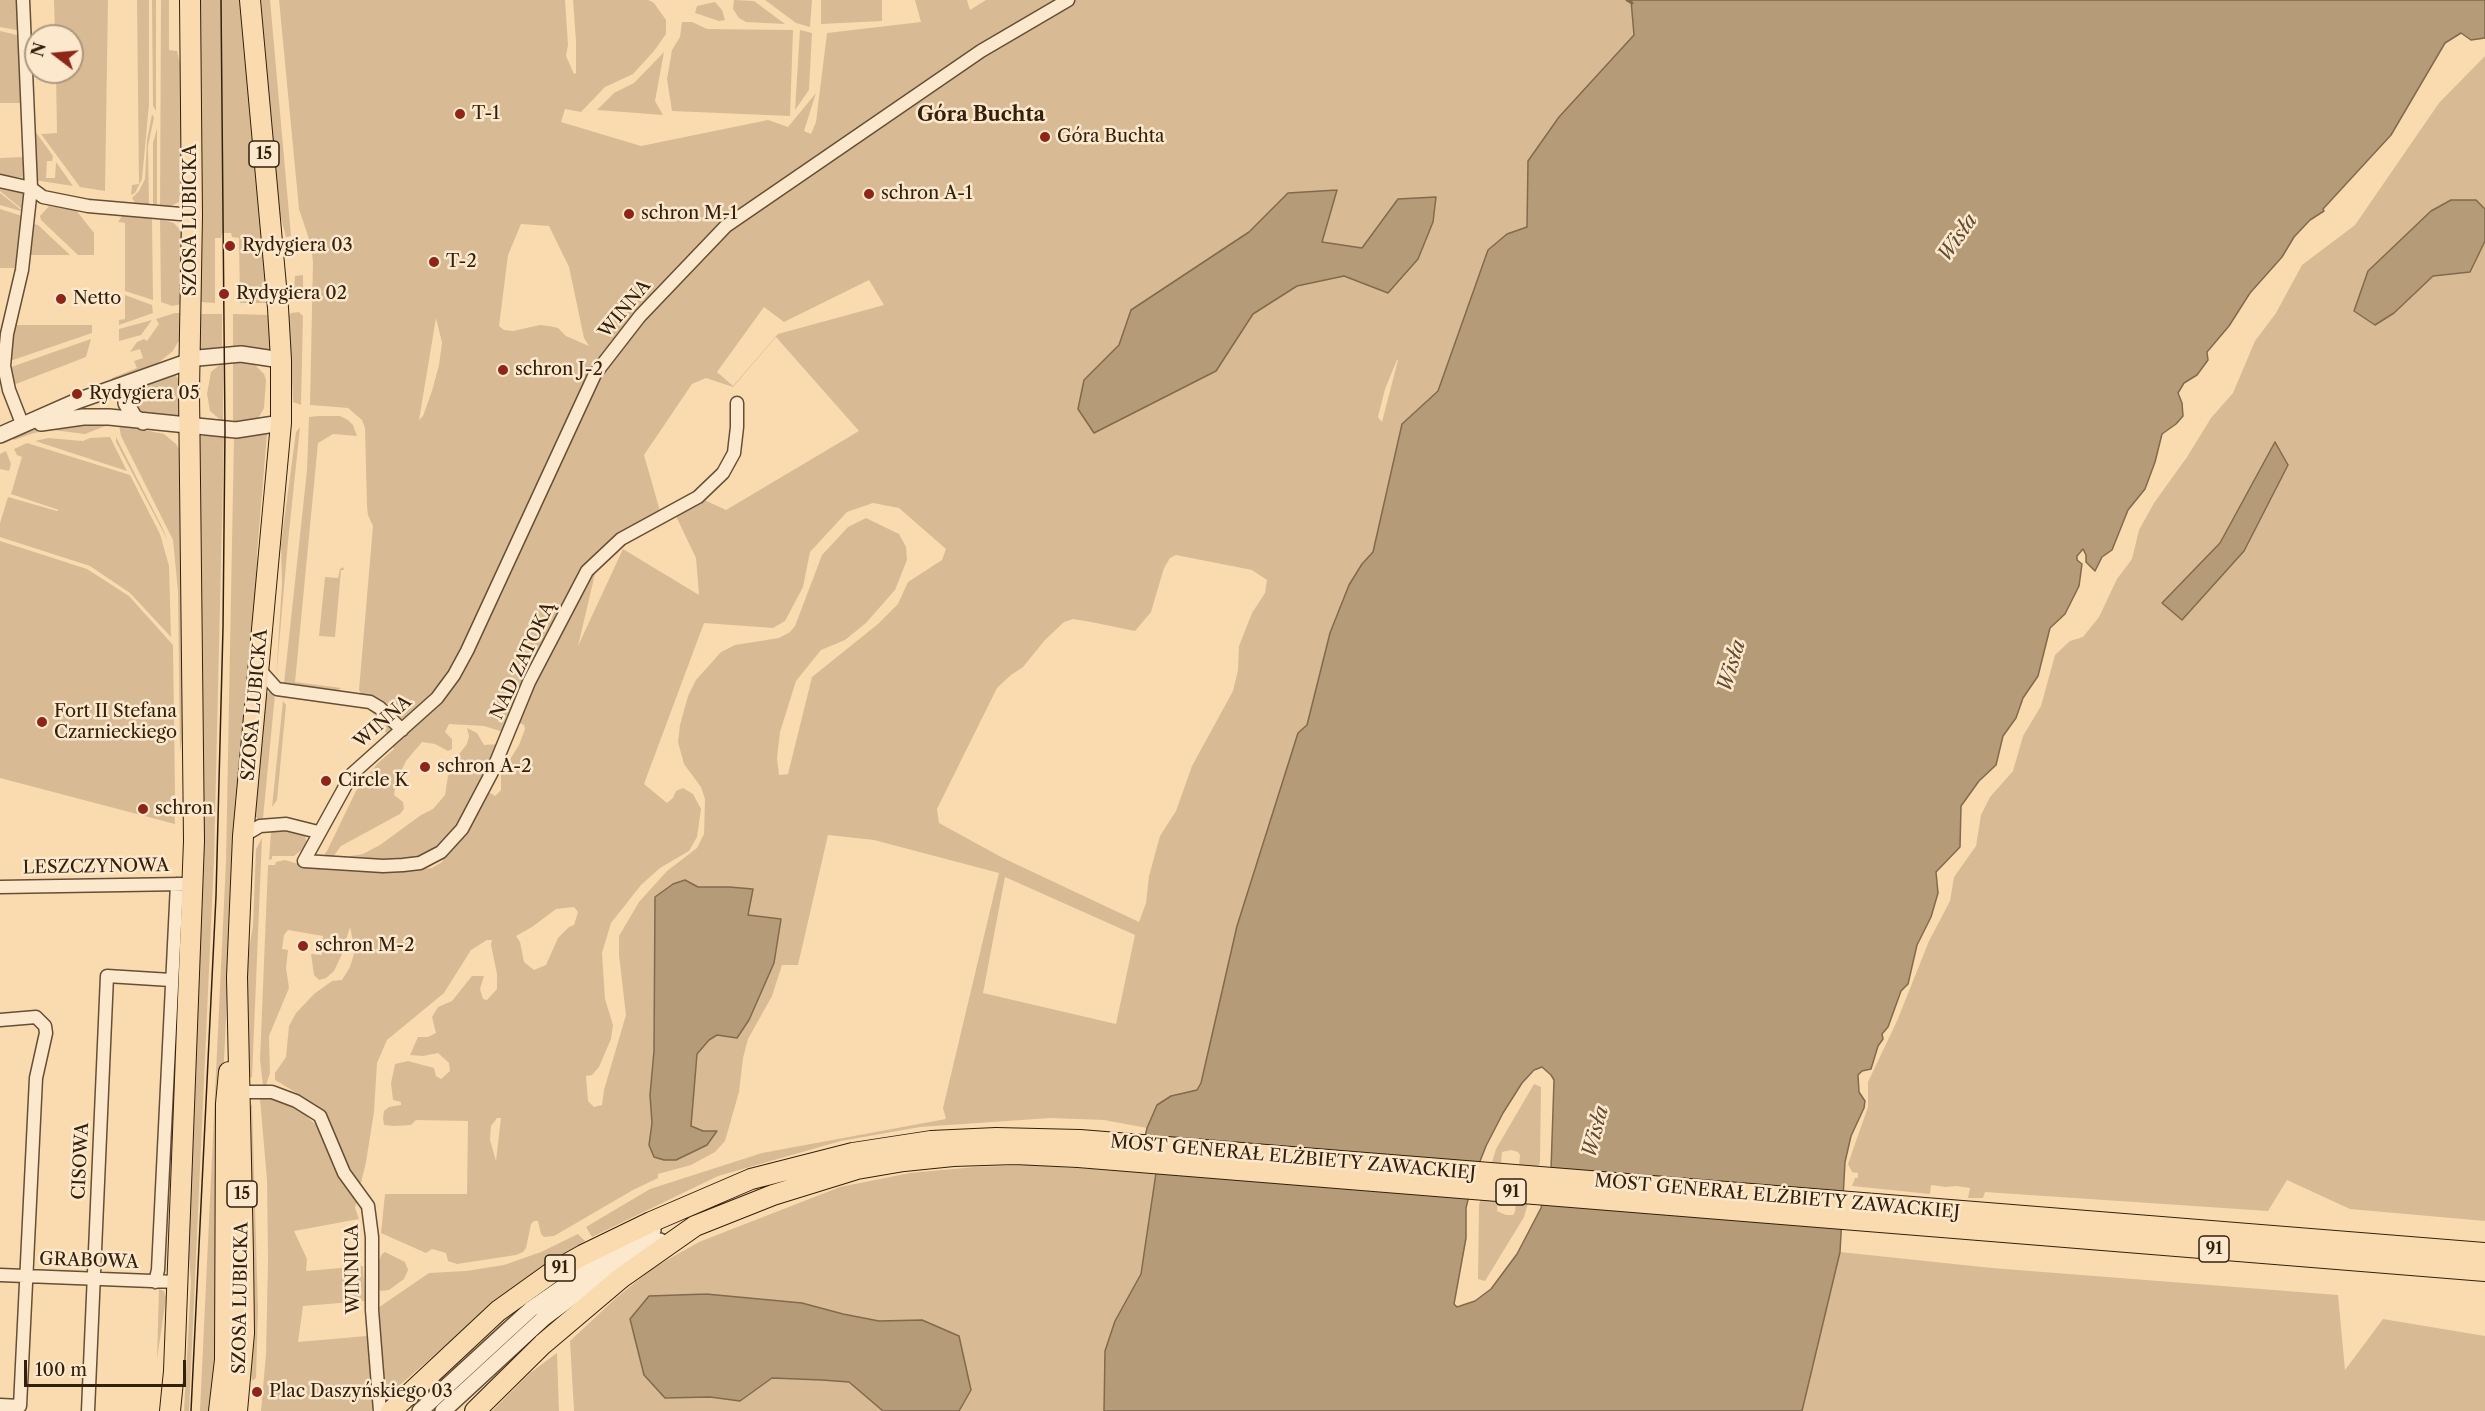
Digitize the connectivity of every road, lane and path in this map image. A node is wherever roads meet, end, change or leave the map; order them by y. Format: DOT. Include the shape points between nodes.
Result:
graph roads {
  1 [pos="24,0"];
  2 [pos="190,0"];
  3 [pos="250,0"];
  4 [pos="1068,0"];
  5 [pos="0,181"];
  6 [pos="31,188"];
  7 [pos="192,215"];
  8 [pos="189,360"];
  9 [pos="281,360"];
  10 [pos="142,377"];
  11 [pos="737,403"];
  12 [pos="143,422"];
  13 [pos="281,423"];
  14 [pos="23,426"];
  15 [pos="190,426"];
  16 [pos="0,435"];
  17 [pos="259,669"];
  18 [pos="402,730"];
  19 [pos="318,832"];
  20 [pos="243,836"];
  21 [pos="304,861"];
  22 [pos="185,884"];
  23 [pos="0,887"];
  24 [pos="237,977"];
  25 [pos="171,980"];
  26 [pos="0,1020"];
  27 [pos="240,1092"];
  28 [pos="693,1204"];
  29 [pos="695,1226"];
  30 [pos="2485,1253"];
  31 [pos="2485,1271"];
  32 [pos="0,1275"];
  33 [pos="28,1277"];
  34 [pos="94,1279"];
  35 [pos="155,1282"];
  36 [pos="177,1282"];
  37 [pos="0,1405"];
  38 [pos="88,1411"];
  39 [pos="170,1411"];
  40 [pos="219,1411"];
  41 [pos="237,1411"];
  42 [pos="380,1411"];
  43 [pos="390,1411"];
  44 [pos="420,1411"];
  45 [pos="443,1411"];
  46 [pos="475,1411"];
  1 -- 6 [label="street"];
  2 -- 7 [label="main road, SZOSA LUBICKA"];
  3 -- 9 [label="main road, SZOSA LUBICKA / 15"];
  4 -- 18 [label="street, WINNA" via="981,51 726,226 640,316 595,374 454,675 437,698"];
  5 -- 6 [label="street"];
  6 -- 7 [label="street" via="43,197 88,206"];
  6 -- 14 [label="street" via="22,270 4,366"];
  7 -- 8 [label="main road, SZOSA LUBICKA"];
  8 -- 9 [label="street" via="241,354"];
  8 -- 10 [label="street"];
  8 -- 15 [label="main road, SZOSA LUBICKA"];
  9 -- 13 [label="main road, SZOSA LUBICKA / 15"];
  10 -- 12 [label="street" via="131,386 126,403"];
  10 -- 14 [label="street"];
  11 -- 21 [label="street, NAD ZATOKĄ" via="734,453 723,473 698,497 621,539 587,572 529,682 492,772 462,830 441,852 420,863 383,866"];
  12 -- 14 [label="street" via="83,417"];
  12 -- 15 [label="street"];
  13 -- 15 [label="street" via="236,430"];
  13 -- 17 [label="main road, SZOSA LUBICKA / 15"];
  14 -- 16 [label="street"];
  15 -- 22 [label="main road, SZOSA LUBICKA"];
  17 -- 18 [label="street" via="278,689 370,702"];
  17 -- 20 [label="main road, SZOSA LUBICKA / 15"];
  18 -- 19 [label="street, WINNA" via="352,774"];
  19 -- 20 [label="street" via="278,824 260,826"];
  19 -- 21 [label="street, WINNA"];
  20 -- 24 [label="main road, SZOSA LUBICKA / 15"];
  22 -- 23 [label="street, LESZCZYNOWA"];
  22 -- 25 [label="street"];
  22 -- 36 [label="main road, SZOSA LUBICKA"];
  24 -- 27 [label="main road, SZOSA LUBICKA / 15"];
  24 -- 40 [label="main road" via="226,1104 227,1312"];
  25 -- 34 [label="street, CISOWA" via="107,976"];
  25 -- 35 [label="street"];
  26 -- 33 [label="street" via="36,1017 46,1033 36,1078"];
  27 -- 41 [label="main road, SZOSA LUBICKA / 15" via="243,1333"];
  27 -- 42 [label="street, WINNICA" via="272,1092 320,1116 344,1173 368,1206"];
  28 -- 30 [label="main road, MOST GENERAŁ ELŻBIETY ZAWACKIEJ / 91" via="751,1179 863,1151 931,1141 1026,1138"];
  28 -- 43 [label="main road, MOST GENERAŁ ELŻBIETY ZAWACKIEJ / 91" via="583,1255 518,1295"];
  28 -- 44 [label="street" via="531,1309"];
  29 -- 31 [label="main road, MOST GENERAŁ ELŻBIETY ZAWACKIEJ / 91" via="773,1195 857,1169 953,1156 1036,1154"];
  29 -- 45 [label="street" via="666,1238 578,1293 516,1342"];
  29 -- 46 [label="main road, MOST GENERAŁ ELŻBIETY ZAWACKIEJ / 91" via="621,1278 543,1344"];
  32 -- 33 [label="street, GRABOWA"];
  33 -- 34 [label="street, GRABOWA"];
  33 -- 37 [label="street" via="20,1406"];
  34 -- 35 [label="street, GRABOWA"];
  34 -- 38 [label="street, CISOWA"];
  35 -- 36 [label="street, GRABOWA"];
  36 -- 39 [label="main road, SZOSA LUBICKA"];
}
